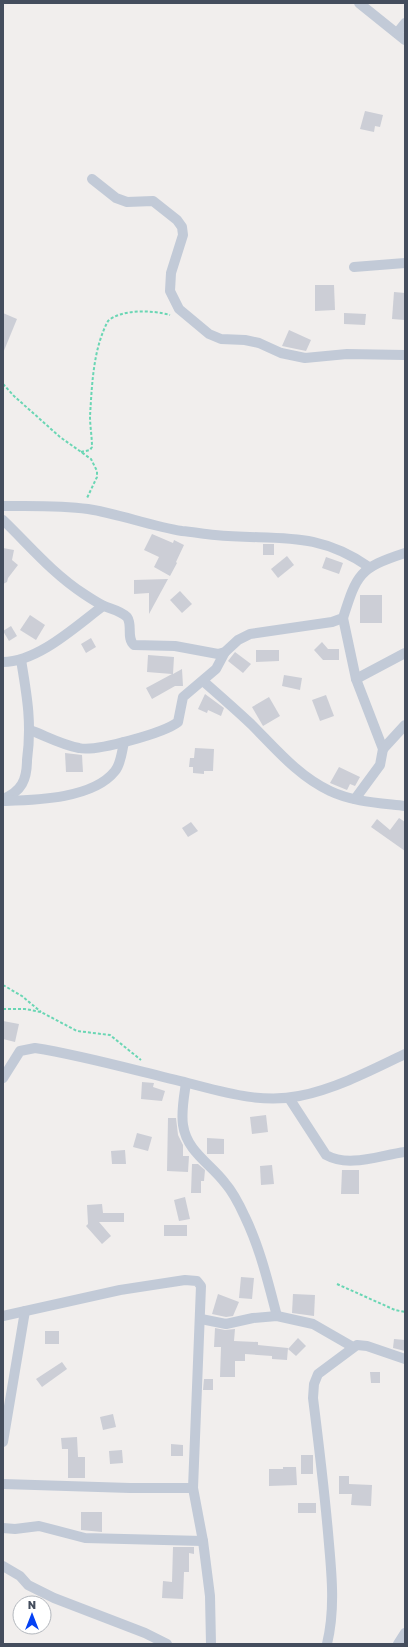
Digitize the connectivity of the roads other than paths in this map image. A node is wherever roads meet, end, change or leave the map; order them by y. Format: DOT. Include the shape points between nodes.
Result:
graph roads {
  1 [pos="360,3"];
  2 [pos="405,23"];
  3 [pos="397,33"];
  4 [pos="405,40"];
  5 [pos="92,179"];
  6 [pos="405,263"];
  7 [pos="354,267"];
  8 [pos="405,355"];
  9 [pos="3,506"];
  10 [pos="3,520"];
  11 [pos="405,553"];
  12 [pos="369,567"];
  13 [pos="103,606"];
  14 [pos="343,618"];
  15 [pos="225,652"];
  16 [pos="405,652"];
  17 [pos="21,660"];
  18 [pos="3,662"];
  19 [pos="356,679"];
  20 [pos="203,681"];
  21 [pos="405,725"];
  22 [pos="30,730"];
  23 [pos="124,742"];
  24 [pos="383,749"];
  25 [pos="355,799"];
  26 [pos="3,800"];
  27 [pos="405,806"];
  28 [pos="405,1054"];
  29 [pos="3,1078"];
  30 [pos="186,1082"];
  31 [pos="289,1098"];
  32 [pos="405,1152"];
  33 [pos="25,1311"];
  34 [pos="3,1316"];
  35 [pos="277,1316"];
  36 [pos="201,1318"];
  37 [pos="353,1346"];
  38 [pos="405,1359"];
  39 [pos="3,1442"];
  40 [pos="3,1484"];
  41 [pos="193,1488"];
  42 [pos="3,1528"];
  43 [pos="203,1542"];
  44 [pos="3,1566"];
  45 [pos="405,1633"];
  46 [pos="167,1644"];
  47 [pos="211,1644"];
  48 [pos="327,1644"];
  49 [pos="398,1644"];
  1 -- 3 [label="street"];
  2 -- 3 [label="street"];
  3 -- 4 [label="street"];
  5 -- 8 [label="street" via="116,198 127,202 153,201 177,220 184,235 171,272 170,291 179,309 209,334 221,339 259,343 281,353 306,358 347,354"];
  6 -- 7 [label="street"];
  9 -- 12 [label="street" via="87,509 176,530 215,535 310,540 354,556"];
  10 -- 13 [label="street" via="51,568"];
  11 -- 12 [label="street"];
  12 -- 14 [label="street" via="354,584"];
  13 -- 15 [label="street" via="126,616 130,640 134,646 175,646 218,654"];
  13 -- 17 [label="street" via="53,643"];
  14 -- 15 [label="street" via="332,622 250,634 238,640"];
  14 -- 19 [label="street"];
  15 -- 20 [label="street" via="216,669"];
  16 -- 19 [label="street"];
  17 -- 18 [label="street"];
  17 -- 22 [label="street"];
  19 -- 24 [label="street"];
  20 -- 23 [label="street" via="183,697 178,722"];
  20 -- 25 [label="street" via="317,785"];
  21 -- 24 [label="street"];
  22 -- 23 [label="street" via="79,748 96,749"];
  22 -- 26 [label="street" via="23,782"];
  23 -- 26 [label="street" via="115,771 97,784 48,800"];
  24 -- 25 [label="street" via="380,765"];
  25 -- 27 [label="street"];
  28 -- 31 [label="street" via="326,1088"];
  29 -- 30 [label="street" via="20,1051 35,1048"];
  30 -- 31 [label="street" via="237,1095"];
  30 -- 35 [label="street" via="182,1110 188,1142 196,1154 226,1183 245,1216 259,1253"];
  31 -- 32 [label="street" via="326,1155 332,1159 363,1160"];
  33 -- 34 [label="street"];
  33 -- 36 [label="street" via="120,1290 192,1279 201,1286"];
  33 -- 39 [label="street"];
  35 -- 36 [label="street" via="226,1324"];
  35 -- 37 [label="street" via="313,1324"];
  36 -- 41 [label="street"];
  37 -- 38 [label="street" via="367,1346"];
  37 -- 48 [label="street" via="318,1374 314,1384 313,1398 326,1500 332,1585 332,1617"];
  40 -- 41 [label="street"];
  41 -- 43 [label="street"];
  42 -- 43 [label="street" via="39,1526 84,1538"];
  43 -- 47 [label="street" via="210,1596"];
  44 -- 46 [label="street" via="54,1598"];
  45 -- 49 [label="street"];
}
